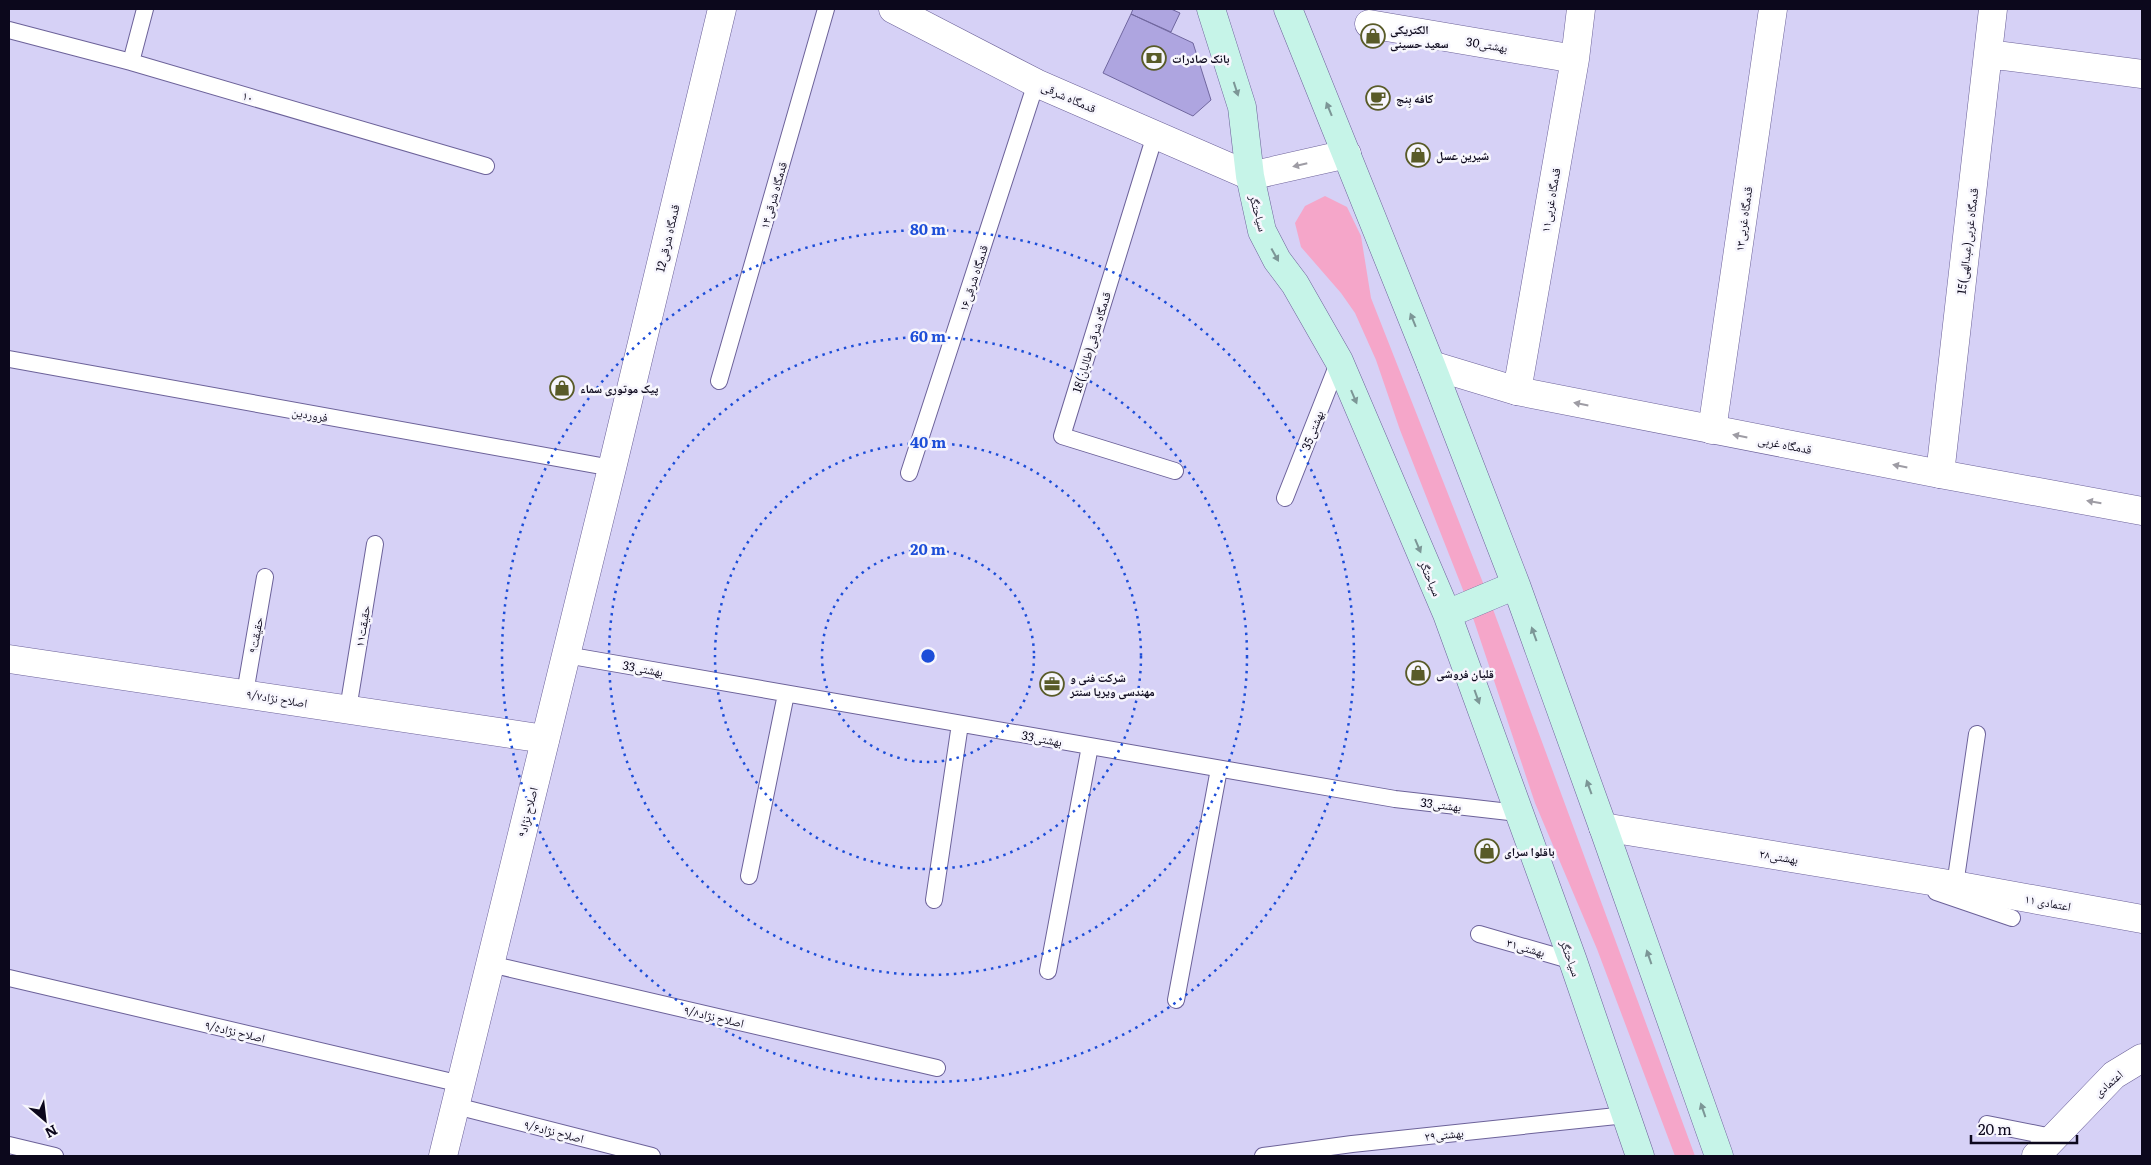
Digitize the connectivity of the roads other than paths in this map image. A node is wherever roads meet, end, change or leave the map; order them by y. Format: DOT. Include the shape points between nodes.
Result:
graph roads {
  1 [pos="145,9"];
  2 [pos="722,9"];
  3 [pos="826,9"];
  4 [pos="893,9"];
  5 [pos="1211,9"];
  6 [pos="1288,9"];
  7 [pos="1581,9"];
  8 [pos="1774,9"];
  9 [pos="1993,9"];
  10 [pos="1369,24"];
  11 [pos="9,30"];
  12 [pos="1988,54"];
  13 [pos="1575,58"];
  14 [pos="131,62"];
  15 [pos="2142,74"];
  16 [pos="1036,83"];
  17 [pos="1154,135"];
  18 [pos="1347,154"];
  19 [pos="486,166"];
  20 [pos="1250,176"];
  21 [pos="9,359"];
  22 [pos="1339,362"];
  23 [pos="1432,365"];
  24 [pos="719,381"];
  25 [pos="1517,390"];
  26 [pos="1712,430"];
  27 [pos="612,468"];
  28 [pos="1175,471"];
  29 [pos="910,473"];
  30 [pos="1940,474"];
  31 [pos="1285,498"];
  32 [pos="2142,511"];
  33 [pos="375,544"];
  34 [pos="265,578"];
  35 [pos="1516,585"];
  36 [pos="1447,614"];
  37 [pos="566,655"];
  38 [pos="9,659"];
  39 [pos="245,693"];
  40 [pos="786,694"];
  41 [pos="348,709"];
  42 [pos="960,724"];
  43 [pos="1977,734"];
  44 [pos="545,739"];
  45 [pos="1090,746"];
  46 [pos="1219,769"];
  47 [pos="1518,813"];
  48 [pos="1603,827"];
  49 [pos="1870,870"];
  50 [pos="749,876"];
  51 [pos="1955,885"];
  52 [pos="934,900"];
  53 [pos="2012,918"];
  54 [pos="2142,919"];
  55 [pos="1479,934"];
  56 [pos="1573,961"];
  57 [pos="490,964"];
  58 [pos="1048,971"];
  59 [pos="9,978"];
  60 [pos="1176,1000"];
  61 [pos="2142,1058"];
  62 [pos="937,1068"];
  63 [pos="458,1095"];
  64 [pos="1626,1114"];
  65 [pos="1987,1124"];
  66 [pos="9,1145"];
  67 [pos="2044,1147"];
  68 [pos="1353,1150"];
  69 [pos="55,1156"];
  70 [pos="444,1156"];
  71 [pos="652,1156"];
  72 [pos="1263,1156"];
  73 [pos="1640,1156"];
  74 [pos="1719,1156"];
  1 -- 14 [label="lane"];
  2 -- 27 [label="street, 12قدمگاه شرقی"];
  3 -- 24 [label="lane, قدمگاه شرقی۱۴"];
  4 -- 16 [label="street, قدمگاه شرقی"];
  5 -- 20 [label="main road, سیاحتگر, one-way" via="1242,107"];
  18 -- 6 [label="main road, one-way"];
  7 -- 13 [label="street, قدمگاه غربی۱۱"];
  8 -- 26 [label="street, قدمگاه غربی۱۳"];
  9 -- 12 [label="street, 15قدمگاه غربی(عبدالهی)"];
  10 -- 13 [label="street, 30بهشتی"];
  11 -- 14 [label="lane, ۱۰"];
  12 -- 15 [label="street"];
  12 -- 30 [label="street, 15قدمگاه غربی(عبدالهی)"];
  13 -- 25 [label="street, قدمگاه غربی۱۱"];
  14 -- 19 [label="lane, ۱۰"];
  16 -- 17 [label="street, قدمگاه شرقی"];
  16 -- 29 [label="lane, قدمگاه شرقی۱۶"];
  17 -- 20 [label="street, قدمگاه شرقی"];
  17 -- 28 [label="lane, 18قدمگاه شرقی(طالبان)" via="1062,436"];
  18 -- 20 [label="street, one-way"];
  23 -- 18 [label="main road, one-way"];
  20 -- 22 [label="main road, سیاحتگر, one-way" via="1262,231"];
  21 -- 27 [label="lane, فروردین"];
  22 -- 31 [label="lane, بهشتی35"];
  22 -- 36 [label="main road, سیاحتگر, one-way"];
  23 -- 25 [label="street, قدمگاه غربی"];
  23 -- 35 [label="main road"];
  26 -- 25 [label="street, قدمگاه غربی, one-way"];
  30 -- 26 [label="street, قدمگاه غربی, one-way"];
  27 -- 37 [label="street, اصلاح نژاد۹"];
  32 -- 30 [label="street, قدمگاه غربی, one-way"];
  33 -- 41 [label="lane, حقیقت۱۱"];
  34 -- 39 [label="lane, حقیقت۹"];
  35 -- 36 [label="main road"];
  48 -- 35 [label="main road, one-way"];
  36 -- 47 [label="main road, سیاحتگر, one-way"];
  37 -- 40 [label="lane, 33بهشتی"];
  37 -- 44 [label="street, اصلاح نژاد۹"];
  38 -- 39 [label="street, اصلاح نژاد۹/۷"];
  39 -- 41 [label="street, اصلاح نژاد۹/۷"];
  40 -- 42 [label="lane, 33بهشتی"];
  40 -- 50 [label="lane"];
  41 -- 44 [label="street, اصلاح نژاد۹/۷"];
  42 -- 45 [label="lane, 33بهشتی"];
  42 -- 52 [label="lane"];
  43 -- 51 [label="lane"];
  44 -- 57 [label="street, اصلاح نژاد۹"];
  45 -- 46 [label="lane, 33بهشتی"];
  45 -- 58 [label="lane"];
  46 -- 47 [label="lane, 33بهشتی" via="1395,799"];
  46 -- 60 [label="lane"];
  47 -- 56 [label="main road, سیاحتگر"];
  48 -- 49 [label="street, ۲۸بهشتی"];
  74 -- 48 [label="main road, one-way"];
  49 -- 51 [label="street, ۲۸بهشتی"];
  49 -- 53 [label="lane"];
  51 -- 54 [label="street, ۱۱ اعتمادی"];
  55 -- 56 [label="lane, بهشتی۳۱"];
  56 -- 64 [label="main road, سیاحتگر"];
  57 -- 62 [label="lane, اصلاح نژاد۹/۸"];
  57 -- 63 [label="street, اصلاح نژاد۹"];
  59 -- 63 [label="lane, اصلاح نژاد۹/۵"];
  61 -- 67 [label="street, اعتمادی" via="2114,1075"];
  63 -- 70 [label="street, اصلاح نژاد۹"];
  63 -- 71 [label="lane, اصلاح نژاد۹/۶"];
  64 -- 68 [label="lane, ۲۹بهشتی"];
  64 -- 73 [label="main road, سیاحتگر"];
  65 -- 67 [label="lane"];
  66 -- 69 [label="lane"];
  68 -- 72 [label="lane, ۲۹بهشتی"];
}
